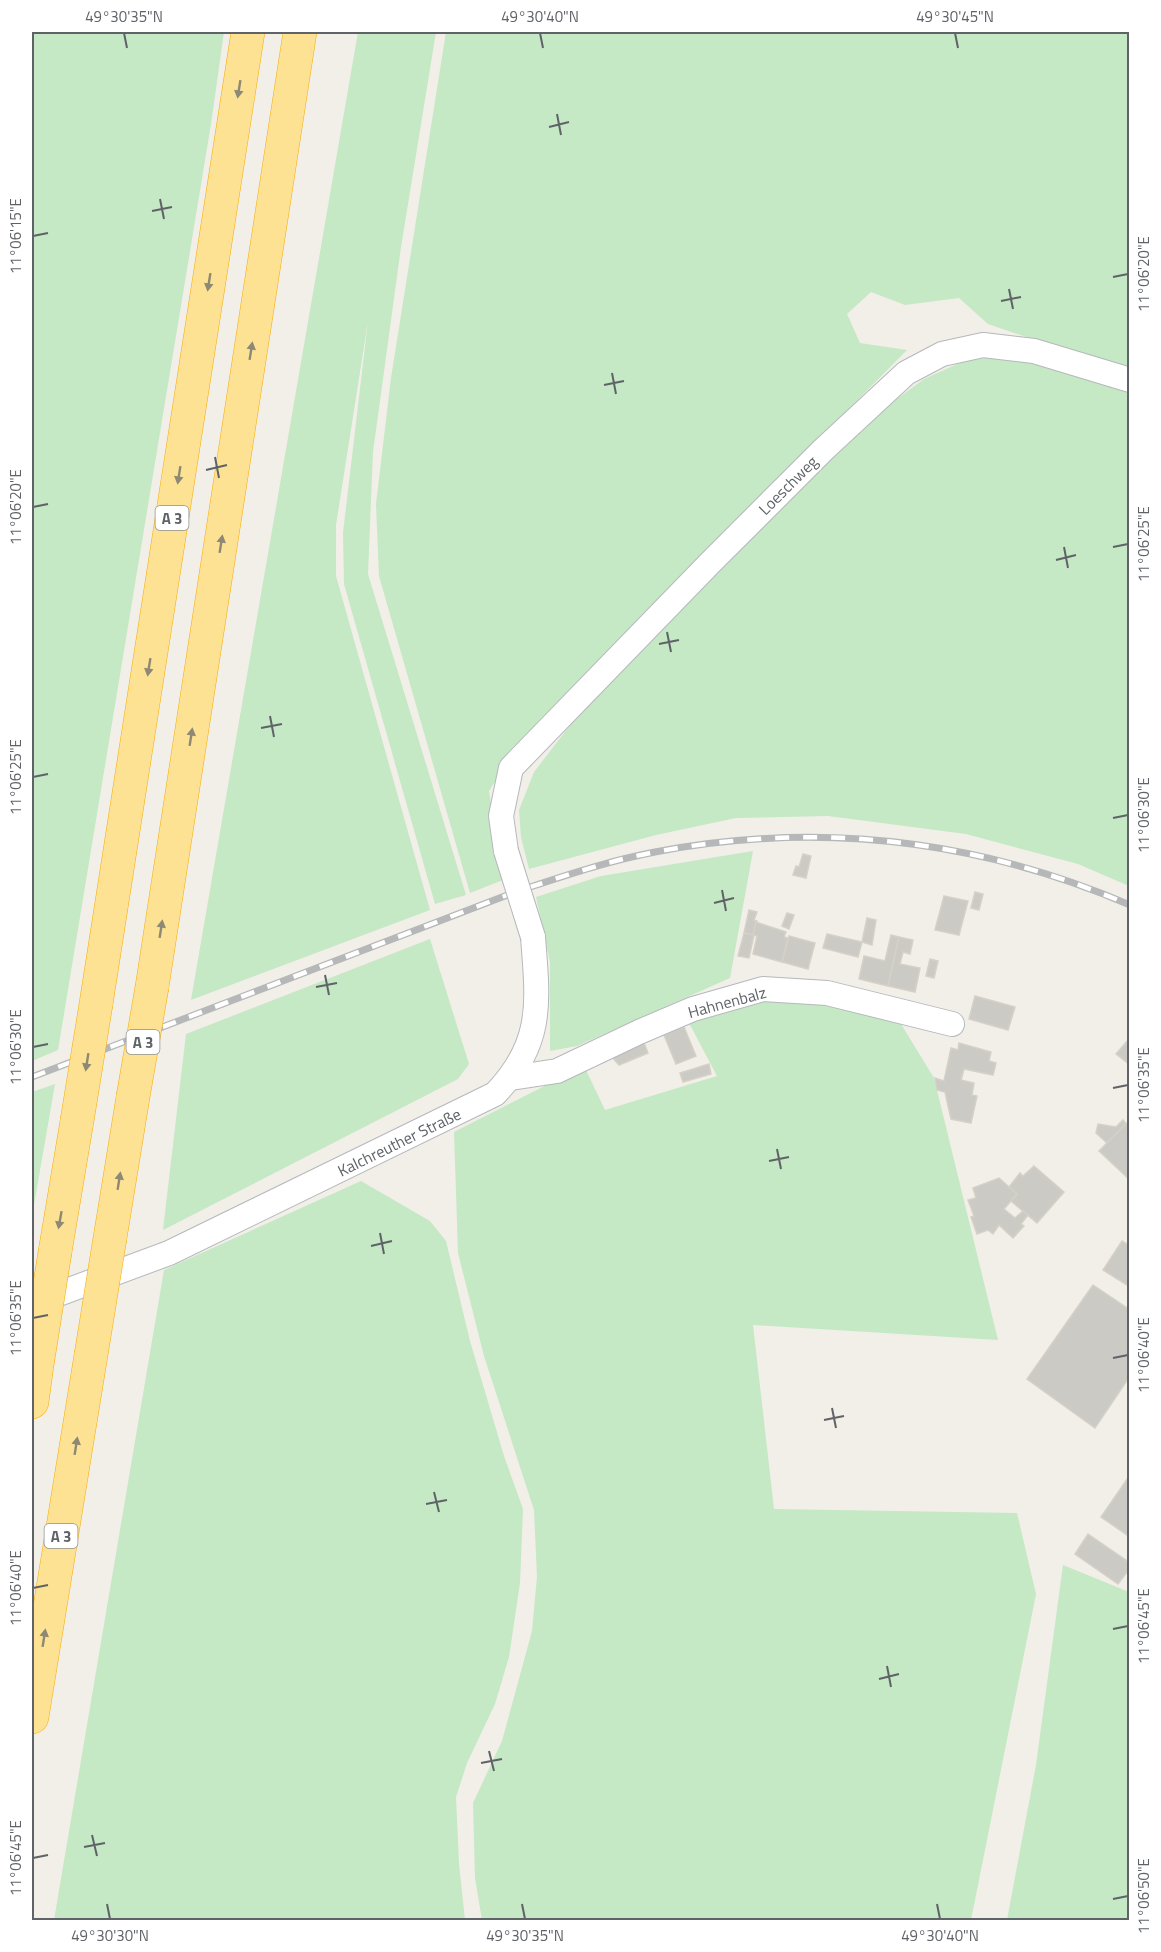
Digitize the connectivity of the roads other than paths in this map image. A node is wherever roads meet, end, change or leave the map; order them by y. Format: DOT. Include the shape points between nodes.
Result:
graph roads {
  1 [pos="248,32"];
  2 [pos="300,32"];
  3 [pos="1130,380"];
  4 [pos="501,816"];
  5 [pos="952,1024"];
  6 [pos="511,1078"];
  7 [pos="32,1304"];
  8 [pos="32,1402"];
  9 [pos="32,1717"];
  1 -- 8 [label="highway, A 3, one-way, bridge"];
  9 -- 2 [label="highway, A 3, one-way, bridge" via="152,987"];
  3 -- 4 [label="street, Loeschweg" via="1034,351 983,345 942,354 906,373 823,450 511,768"];
  4 -- 6 [label="street, Kalchreuther Straße, bridge" via="507,851 533,937 537,1010 529,1044"];
  5 -- 6 [label="street, Hahnenbalz" via="827,993 763,988 693,1009 557,1071"];
  6 -- 7 [label="street, Kalchreuther Straße" via="485,1100 169,1253"];
}
